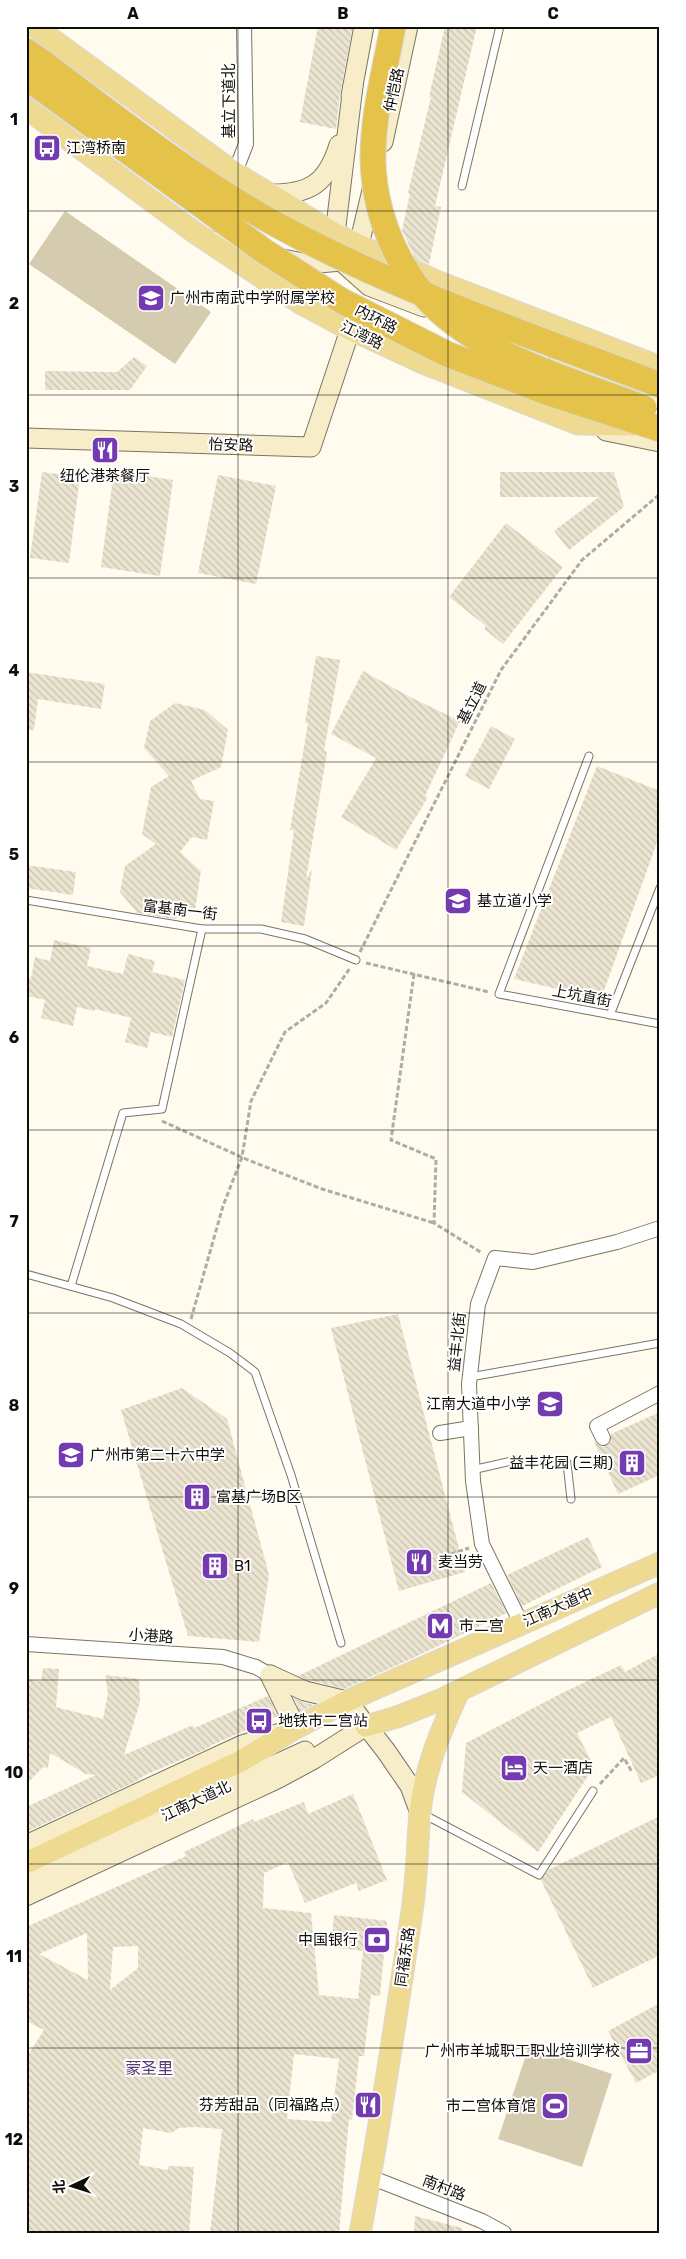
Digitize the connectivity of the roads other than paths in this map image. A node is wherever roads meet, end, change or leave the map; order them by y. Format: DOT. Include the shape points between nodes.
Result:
graph roads {
  1 [pos="34,26"];
  2 [pos="244,26"];
  3 [pos="364,26"];
  4 [pos="393,26"];
  5 [pos="408,26"];
  6 [pos="500,26"];
  7 [pos="31,64"];
  8 [pos="353,86"];
  9 [pos="26,108"];
  10 [pos="199,147"];
  11 [pos="381,154"];
  12 [pos="232,171"];
  13 [pos="342,178"];
  14 [pos="462,186"];
  15 [pos="372,190"];
  16 [pos="268,194"];
  17 [pos="168,212"];
  18 [pos="194,232"];
  19 [pos="335,234"];
  20 [pos="359,245"];
  21 [pos="341,261"];
  22 [pos="436,281"];
  23 [pos="350,330"];
  24 [pos="660,367"];
  25 [pos="660,385"];
  26 [pos="660,400"];
  27 [pos="660,415"];
  28 [pos="578,424"];
  29 [pos="660,425"];
  30 [pos="660,429"];
  31 [pos="26,438"];
  32 [pos="660,442"];
  33 [pos="589,756"];
  34 [pos="660,888"];
  35 [pos="26,900"];
  36 [pos="202,929"];
  37 [pos="356,960"];
  38 [pos="610,1015"];
  39 [pos="660,1024"];
  40 [pos="660,1228"];
  41 [pos="26,1274"];
  42 [pos="71,1286"];
  43 [pos="660,1343"];
  44 [pos="470,1376"];
  45 [pos="660,1394"];
  46 [pos="471,1428"];
  47 [pos="440,1433"];
  48 [pos="603,1438"];
  49 [pos="472,1470"];
  50 [pos="571,1499"];
  51 [pos="660,1563"];
  52 [pos="660,1593"];
  53 [pos="521,1623"];
  54 [pos="341,1643"];
  55 [pos="26,1644"];
  56 [pos="270,1675"];
  57 [pos="459,1691"];
  58 [pos="347,1701"];
  59 [pos="366,1726"];
  60 [pos="296,1728"];
  61 [pos="593,1791"];
  62 [pos="420,1813"];
  63 [pos="26,1845"];
  64 [pos="26,1863"];
  65 [pos="26,1880"];
  66 [pos="26,1896"];
  67 [pos="370,2177"];
  68 [pos="360,2233"];
  69 [pos="504,2233"];
  1 -- 10 [label="main road"];
  2 -- 12 [label="street, 基立下道北" via="246,144"];
  3 -- 8 [label="main road"];
  4 -- 27 [label="highway, bridge" via="375,131 375,185 387,234 417,287 448,319 487,344"];
  5 -- 11 [label="main road, 仲恺路"];
  6 -- 14 [label="lane"];
  7 -- 25 [label="highway, 内环路, bridge" via="200,178 308,241 430,296"];
  7 -- 30 [label="highway, 内环路, bridge" via="264,251 342,302 446,354 546,392"];
  8 -- 13 [label="main road"];
  8 -- 16 [label="main road" via="333,164 320,180 304,191"];
  9 -- 17 [label="main road, 江湾路"];
  10 -- 12 [label="main road"];
  10 -- 17 [label="main road" via="196,170 190,183"];
  11 -- 15 [label="main road"];
  11 -- 22 [label="main road" via="384,195 403,256"];
  12 -- 16 [label="main road"];
  12 -- 18 [label="main road" via="228,199 222,209 215,220"];
  13 -- 15 [label="main road" via="355,188"];
  13 -- 19 [label="main road"];
  15 -- 20 [label="main road"];
  16 -- 19 [label="main road"];
  17 -- 18 [label="main road, 江湾路"];
  18 -- 21 [label="main road" via="220,243 308,264"];
  18 -- 23 [label="main road, 江湾路" via="300,303"];
  19 -- 20 [label="main road"];
  19 -- 21 [label="main road"];
  20 -- 21 [label="main road"];
  20 -- 22 [label="main road"];
  21 -- 26 [label="main road" via="369,286"];
  22 -- 24 [label="main road"];
  23 -- 28 [label="main road, 江湾路" via="423,363"];
  23 -- 31 [label="main road, 怡安路" via="311,447"];
  28 -- 29 [label="main road, 江湾路"];
  28 -- 32 [label="main road"];
  33 -- 38 [label="lane, 上坑直街" via="499,994"];
  34 -- 38 [label="lane"];
  35 -- 36 [label="lane, 富基南一街"];
  36 -- 37 [label="lane, 富基南一街" via="261,929 305,939"];
  36 -- 42 [label="lane" via="162,1109 123,1113"];
  38 -- 39 [label="lane, 上坑直街"];
  40 -- 44 [label="street, 益丰北街" via="533,1262 495,1258 478,1304"];
  41 -- 42 [label="lane"];
  42 -- 54 [label="lane" via="113,1298 188,1328 255,1372 291,1475"];
  43 -- 44 [label="lane"];
  44 -- 46 [label="street, 益丰北街"];
  45 -- 48 [label="street" via="597,1426"];
  46 -- 47 [label="street"];
  46 -- 49 [label="street, 益丰北街"];
  49 -- 50 [label="lane" via="512,1461 567,1463"];
  49 -- 53 [label="street, 益丰北街" via="482,1544"];
  51 -- 53 [label="main road, 江南大道中"];
  52 -- 57 [label="main road, 江南大道中"];
  53 -- 58 [label="main road, 江南大道中"];
  55 -- 56 [label="street, 小港路" via="223,1657"];
  56 -- 58 [label="main road" via="305,1691"];
  56 -- 60 [label="main road"];
  57 -- 59 [label="main road, 江南大道中"];
  57 -- 62 [label="main road" via="427,1775"];
  58 -- 59 [label="main road, 同福东路"];
  58 -- 60 [label="main road, 江南大道北"];
  59 -- 62 [label="main road, 同福东路" via="410,1786"];
  59 -- 65 [label="main road, 江南大道北" via="320,1744"];
  59 -- 66 [label="main road" via="277,1779"];
  60 -- 63 [label="main road" via="242,1744"];
  60 -- 64 [label="main road, 江南大道北" via="241,1761"];
  61 -- 62 [label="lane" via="538,1875"];
  62 -- 67 [label="main road, 同福东路" via="414,1896"];
  67 -- 68 [label="main road, 同福东路"];
  67 -- 69 [label="street, 南村路" via="482,2220"];
}
